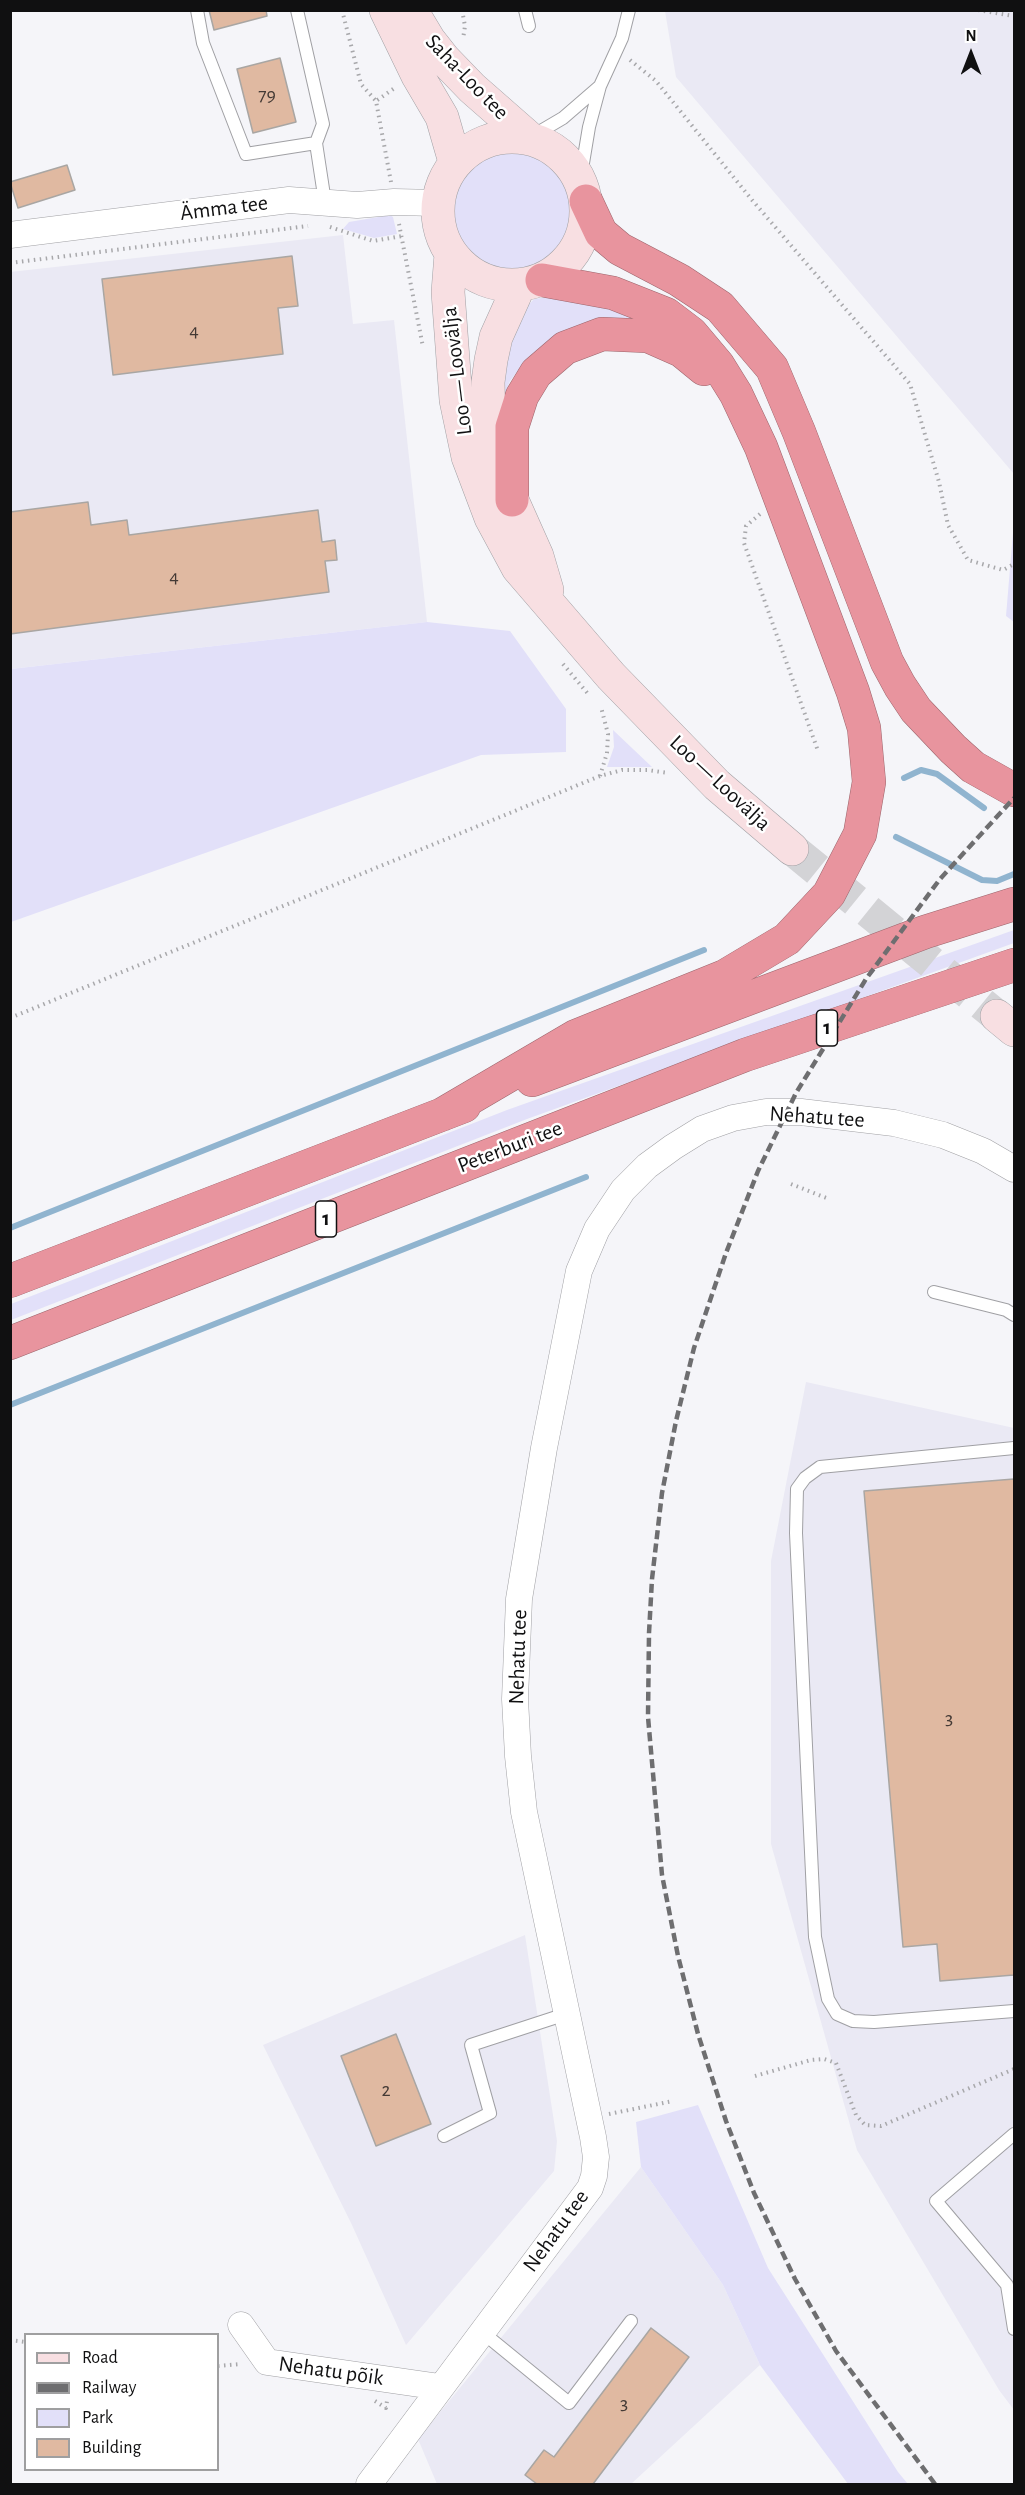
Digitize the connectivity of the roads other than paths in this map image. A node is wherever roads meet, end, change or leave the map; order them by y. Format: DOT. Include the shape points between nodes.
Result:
graph roads {
  1 [pos="197,10"];
  2 [pos="297,10"];
  3 [pos="386,10"];
  4 [pos="411,10"];
  5 [pos="525,10"];
  6 [pos="629,10"];
  7 [pos="529,26"];
  8 [pos="600,86"];
  9 [pos="529,138"];
  10 [pos="316,143"];
  11 [pos="455,162"];
  12 [pos="583,191"];
  13 [pos="438,203"];
  14 [pos="325,213"];
  15 [pos="10,235"];
  16 [pos="451,254"];
  17 [pos="530,283"];
  18 [pos="736,394"];
  19 [pos="512,500"];
  20 [pos="552,609"];
  21 [pos="1014,790"];
  22 [pos="792,849"];
  23 [pos="1014,904"];
  24 [pos="1014,965"];
  25 [pos="443,1114"];
  26 [pos="1014,1169"];
  27 [pos="10,1281"];
  28 [pos="934,1292"];
  29 [pos="1014,1315"];
  30 [pos="10,1343"];
  31 [pos="1014,1448"];
  32 [pos="1014,2011"];
  33 [pos="566,2014"];
  34 [pos="1014,2134"];
  35 [pos="444,2136"];
  36 [pos="631,2321"];
  37 [pos="241,2325"];
  38 [pos="1014,2329"];
  39 [pos="482,2332"];
  40 [pos="440,2387"];
  41 [pos="369,2484"];
  1 -- 10 [label="lane" via="203,43 246,154"];
  2 -- 10 [label="lane" via="323,124"];
  3 -- 11 [label="street, Saha-Loo tee" via="442,117"];
  4 -- 9 [label="street, Saha-Loo tee" via="444,59"];
  5 -- 7 [label="lane"];
  6 -- 8 [label="lane" via="617,50"];
  8 -- 9 [label="lane" via="563,118"];
  8 -- 12 [label="lane" via="589,127"];
  9 -- 11 [label="street" via="489,140"];
  9 -- 12 [label="street" via="550,147 568,162"];
  10 -- 14 [label="lane"];
  11 -- 13 [label="street"];
  12 -- 17 [label="street" via="585,225 577,248 562,267"];
  12 -- 21 [label="highway" via="605,236 620,249 720,307 772,368 887,662 900,686 916,710 953,749"];
  13 -- 14 [label="street, Ämma tee" via="394,202"];
  13 -- 16 [label="street" via="442,238"];
  14 -- 15 [label="street, Ämma tee" via="289,200"];
  16 -- 17 [label="street" via="480,279 499,285"];
  16 -- 20 [label="street, Loo — Loovälja" via="450,342 456,400 468,456 491,518 518,568"];
  17 -- 18 [label="highway" via="613,292 666,314 691,333 718,364"];
  17 -- 19 [label="street, Loo — Loovälja" via="496,338 488,382 489,424"];
  18 -- 19 [label="highway" via="682,351 648,336 602,334 565,348 536,373 522,396 512,427"];
  18 -- 25 [label="highway" via="761,447 864,728 869,782 860,834 829,894 787,939 725,976 576,1036"];
  19 -- 20 [label="street, Loo — Loovälja" via="537,556"];
  20 -- 22 [label="street, Loo — Loovälja" via="717,785"];
  23 -- 25 [label="highway" via="925,932"];
  24 -- 30 [label="highway, Peterburi tee / 1" via="745,1055"];
  25 -- 27 [label="highway"];
  26 -- 33 [label="street, Nehatu tee" via="943,1135 894,1123 766,1112 702,1129 673,1148 623,1190 597,1228 579,1271 566,1330 521,1588 516,1654 518,1756 524,1812"];
  28 -- 29 [label="lane"];
  31 -- 32 [label="lane" via="820,1467 797,1489 796,1533 815,1937 828,1999 837,2014 853,2021"];
  33 -- 35 [label="lane" via="471,2045 490,2113"];
  33 -- 39 [label="street, Nehatu tee" via="596,2157 594,2176 590,2188"];
  34 -- 38 [label="lane" via="936,2201 1007,2285"];
  36 -- 39 [label="lane" via="569,2403"];
  37 -- 40 [label="street, Nehatu põik" via="267,2362"];
  39 -- 40 [label="street, Nehatu tee"];
  40 -- 41 [label="street, Nehatu tee"];
}
